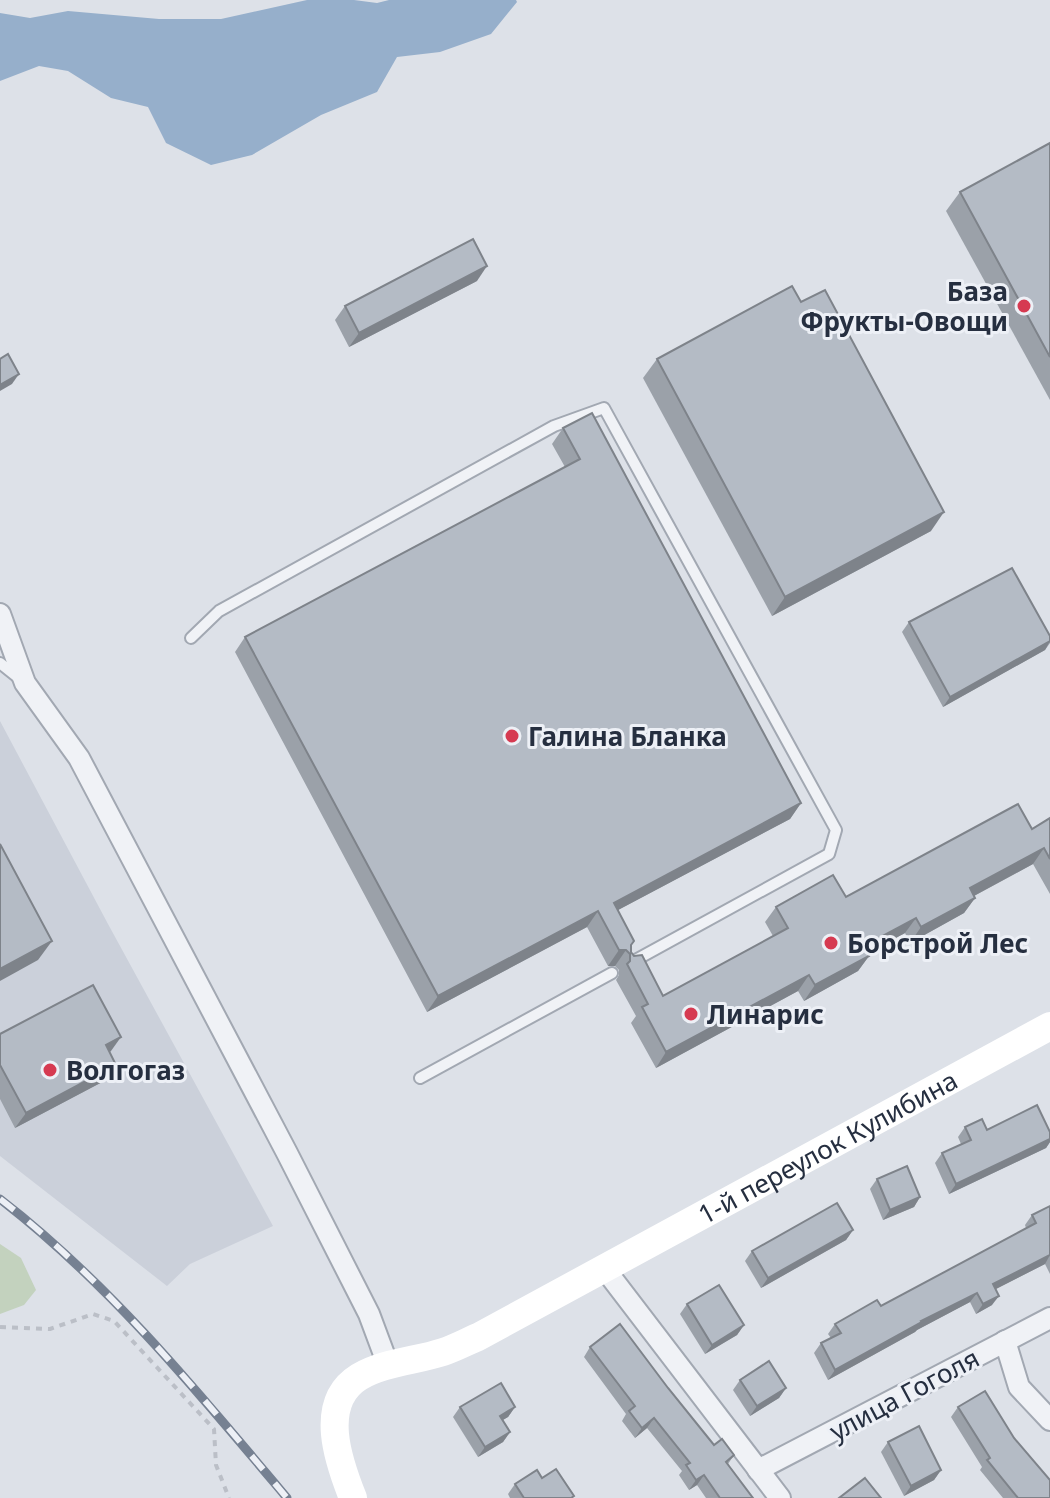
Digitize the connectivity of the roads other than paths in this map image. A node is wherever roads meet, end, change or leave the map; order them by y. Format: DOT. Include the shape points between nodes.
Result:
graph roads {
  1 [pos="0,614"];
  2 [pos="191,638"];
  3 [pos="0,663"];
  4 [pos="25,683"];
  5 [pos="627,964"];
  6 [pos="612,973"];
  7 [pos="1050,1026"];
  8 [pos="420,1078"];
  9 [pos="604,1268"];
  10 [pos="1050,1318"];
  11 [pos="1005,1341"];
  12 [pos="388,1365"];
  13 [pos="1050,1420"];
  14 [pos="758,1470"];
  15 [pos="353,1498"];
  16 [pos="780,1498"];
  1 -- 4 [label="street"];
  2 -- 5 [label="lane" via="233,603 554,426 604,408 836,830 829,854"];
  3 -- 4 [label="lane"];
  4 -- 12 [label="street" via="79,758 369,1314"];
  6 -- 8 [label="lane"];
  7 -- 9 [label="street, 1-й переулок Кулибина"];
  9 -- 12 [label="street, 1-й переулок Кулибина" via="478,1337"];
  9 -- 14 [label="street"];
  10 -- 11 [label="street, улица Гоголя"];
  11 -- 13 [label="street" via="1019,1387"];
  11 -- 14 [label="street, улица Гоголя"];
  12 -- 15 [label="street, 1-й переулок Кулибина" via="358,1377 338,1403 336,1445"];
  14 -- 16 [label="street"];
}
